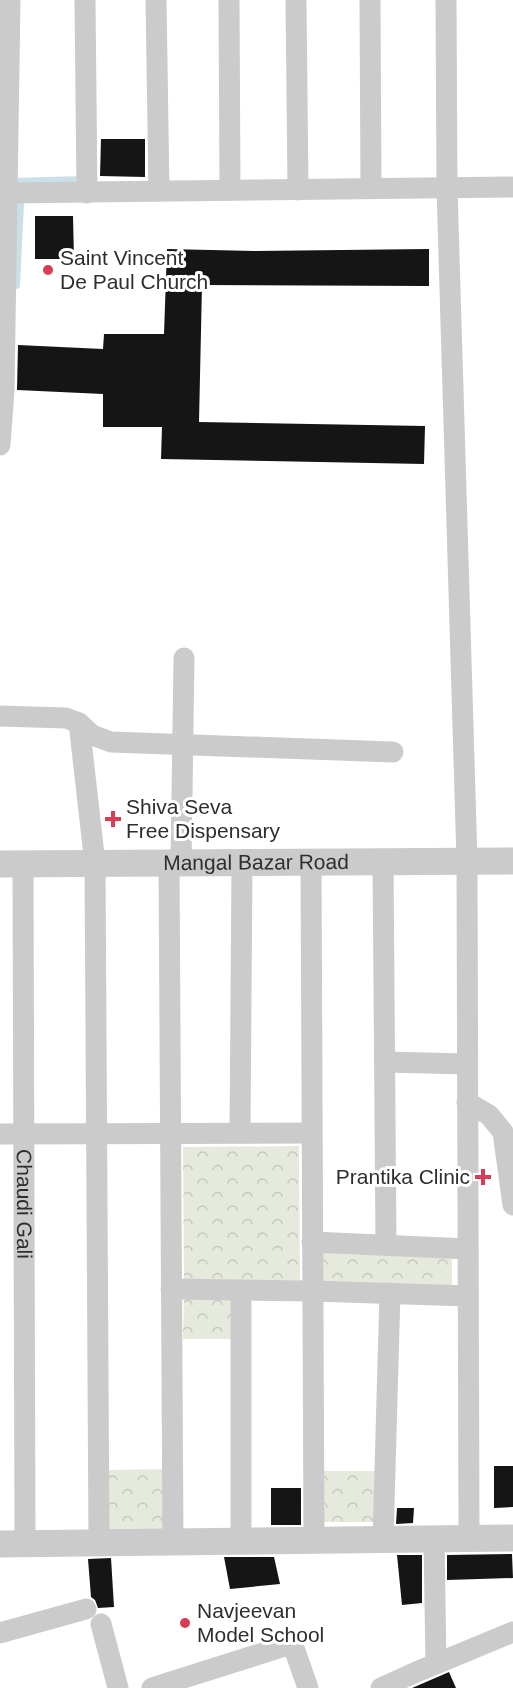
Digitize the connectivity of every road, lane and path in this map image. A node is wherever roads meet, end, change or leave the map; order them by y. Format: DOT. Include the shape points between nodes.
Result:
graph roads {
  1 [pos="10,0"];
  2 [pos="85,0"];
  3 [pos="156,0"];
  4 [pos="229,0"];
  5 [pos="296,0"];
  6 [pos="370,0"];
  7 [pos="446,0"];
  8 [pos="513,187"];
  9 [pos="371,188"];
  10 [pos="447,188"];
  11 [pos="230,190"];
  12 [pos="298,190"];
  13 [pos="159,191"];
  14 [pos="6,193"];
  15 [pos="87,193"];
  16 [pos="0,445"];
  17 [pos="184,658"];
  18 [pos="0,716"];
  19 [pos="79,723"];
  20 [pos="183,745"];
  21 [pos="393,752"];
  22 [pos="383,861"];
  23 [pos="467,861"];
  24 [pos="513,861"];
  25 [pos="242,862"];
  26 [pos="311,862"];
  27 [pos="175,863"];
  28 [pos="12,864"];
  29 [pos="95,864"];
  30 [pos="385,1062"];
  31 [pos="467,1064"];
  32 [pos="468,1101"];
  33 [pos="240,1133"];
  34 [pos="311,1133"];
  35 [pos="0,1134"];
  36 [pos="24,1134"];
  37 [pos="97,1134"];
  38 [pos="170,1134"];
  39 [pos="513,1205"];
  40 [pos="312,1242"];
  41 [pos="386,1245"];
  42 [pos="468,1248"];
  43 [pos="171,1288"];
  44 [pos="241,1290"];
  45 [pos="312,1291"];
  46 [pos="390,1293"];
  47 [pos="468,1296"];
  48 [pos="469,1538"];
  49 [pos="513,1538"];
  50 [pos="434,1539"];
  51 [pos="314,1540"];
  52 [pos="383,1540"];
  53 [pos="241,1541"];
  54 [pos="99,1542"];
  55 [pos="173,1542"];
  56 [pos="13,1544"];
  57 [pos="86,1609"];
  58 [pos="101,1624"];
  59 [pos="513,1632"];
  60 [pos="0,1633"];
  61 [pos="436,1663"];
  62 [pos="118,1688"];
  63 [pos="152,1688"];
  64 [pos="308,1688"];
  65 [pos="381,1688"];
  1 -- 14 [label="street"];
  2 -- 15 [label="street"];
  3 -- 13 [label="street"];
  4 -- 11 [label="street"];
  5 -- 12 [label="street"];
  6 -- 9 [label="street"];
  7 -- 10 [label="street"];
  8 -- 10 [label="street"];
  9 -- 10 [label="street"];
  9 -- 12 [label="street"];
  10 -- 23 [label="street"];
  11 -- 12 [label="street"];
  11 -- 13 [label="street"];
  13 -- 15 [label="street"];
  14 -- 15 [label="street"];
  14 -- 16 [label="street"];
  17 -- 20 [label="street"];
  18 -- 19 [label="street" via="66,718"];
  19 -- 20 [label="street" via="92,735 111,742"];
  19 -- 29 [label="street"];
  20 -- 21 [label="street"];
  20 -- 27 [label="street"];
  22 -- 23 [label="street, Mangal Bazar Road"];
  22 -- 26 [label="street, Mangal Bazar Road"];
  22 -- 30 [label="street"];
  23 -- 24 [label="street, Mangal Bazar Road"];
  23 -- 31 [label="street"];
  25 -- 26 [label="street, Mangal Bazar Road"];
  25 -- 27 [label="street, Mangal Bazar Road"];
  25 -- 33 [label="street"];
  26 -- 34 [label="street"];
  27 -- 29 [label="street, Mangal Bazar Road"];
  27 -- 38 [label="street"];
  28 -- 29 [label="street, Mangal Bazar Road"];
  28 -- 36 [label="street, Chaudi Gali"];
  29 -- 37 [label="street"];
  30 -- 31 [label="street"];
  30 -- 41 [label="street"];
  31 -- 32 [label="street"];
  32 -- 39 [label="street" via="489,1115 503,1132"];
  32 -- 42 [label="street"];
  33 -- 34 [label="street"];
  33 -- 38 [label="street"];
  34 -- 40 [label="street"];
  35 -- 36 [label="street"];
  36 -- 37 [label="street"];
  36 -- 56 [label="street, Chaudi Gali"];
  37 -- 38 [label="street"];
  37 -- 54 [label="street"];
  38 -- 43 [label="street"];
  40 -- 41 [label="street"];
  40 -- 45 [label="street"];
  41 -- 42 [label="street"];
  42 -- 47 [label="street"];
  43 -- 44 [label="street"];
  43 -- 55 [label="street"];
  44 -- 45 [label="street"];
  44 -- 53 [label="street"];
  45 -- 46 [label="street"];
  45 -- 51 [label="street"];
  46 -- 47 [label="street"];
  46 -- 52 [label="street"];
  47 -- 48 [label="street"];
  48 -- 49 [label="street"];
  48 -- 50 [label="street"];
  50 -- 52 [label="street"];
  50 -- 61 [label="street"];
  51 -- 52 [label="street"];
  51 -- 53 [label="street"];
  53 -- 55 [label="street"];
  54 -- 55 [label="street"];
  54 -- 56 [label="street"];
  57 -- 60 [label="street"];
  58 -- 62 [label="street"];
  59 -- 61 [label="street"];
  61 -- 65 [label="street"];
  63 -- 64 [label="street" via="288,1645 296,1652"];
}
